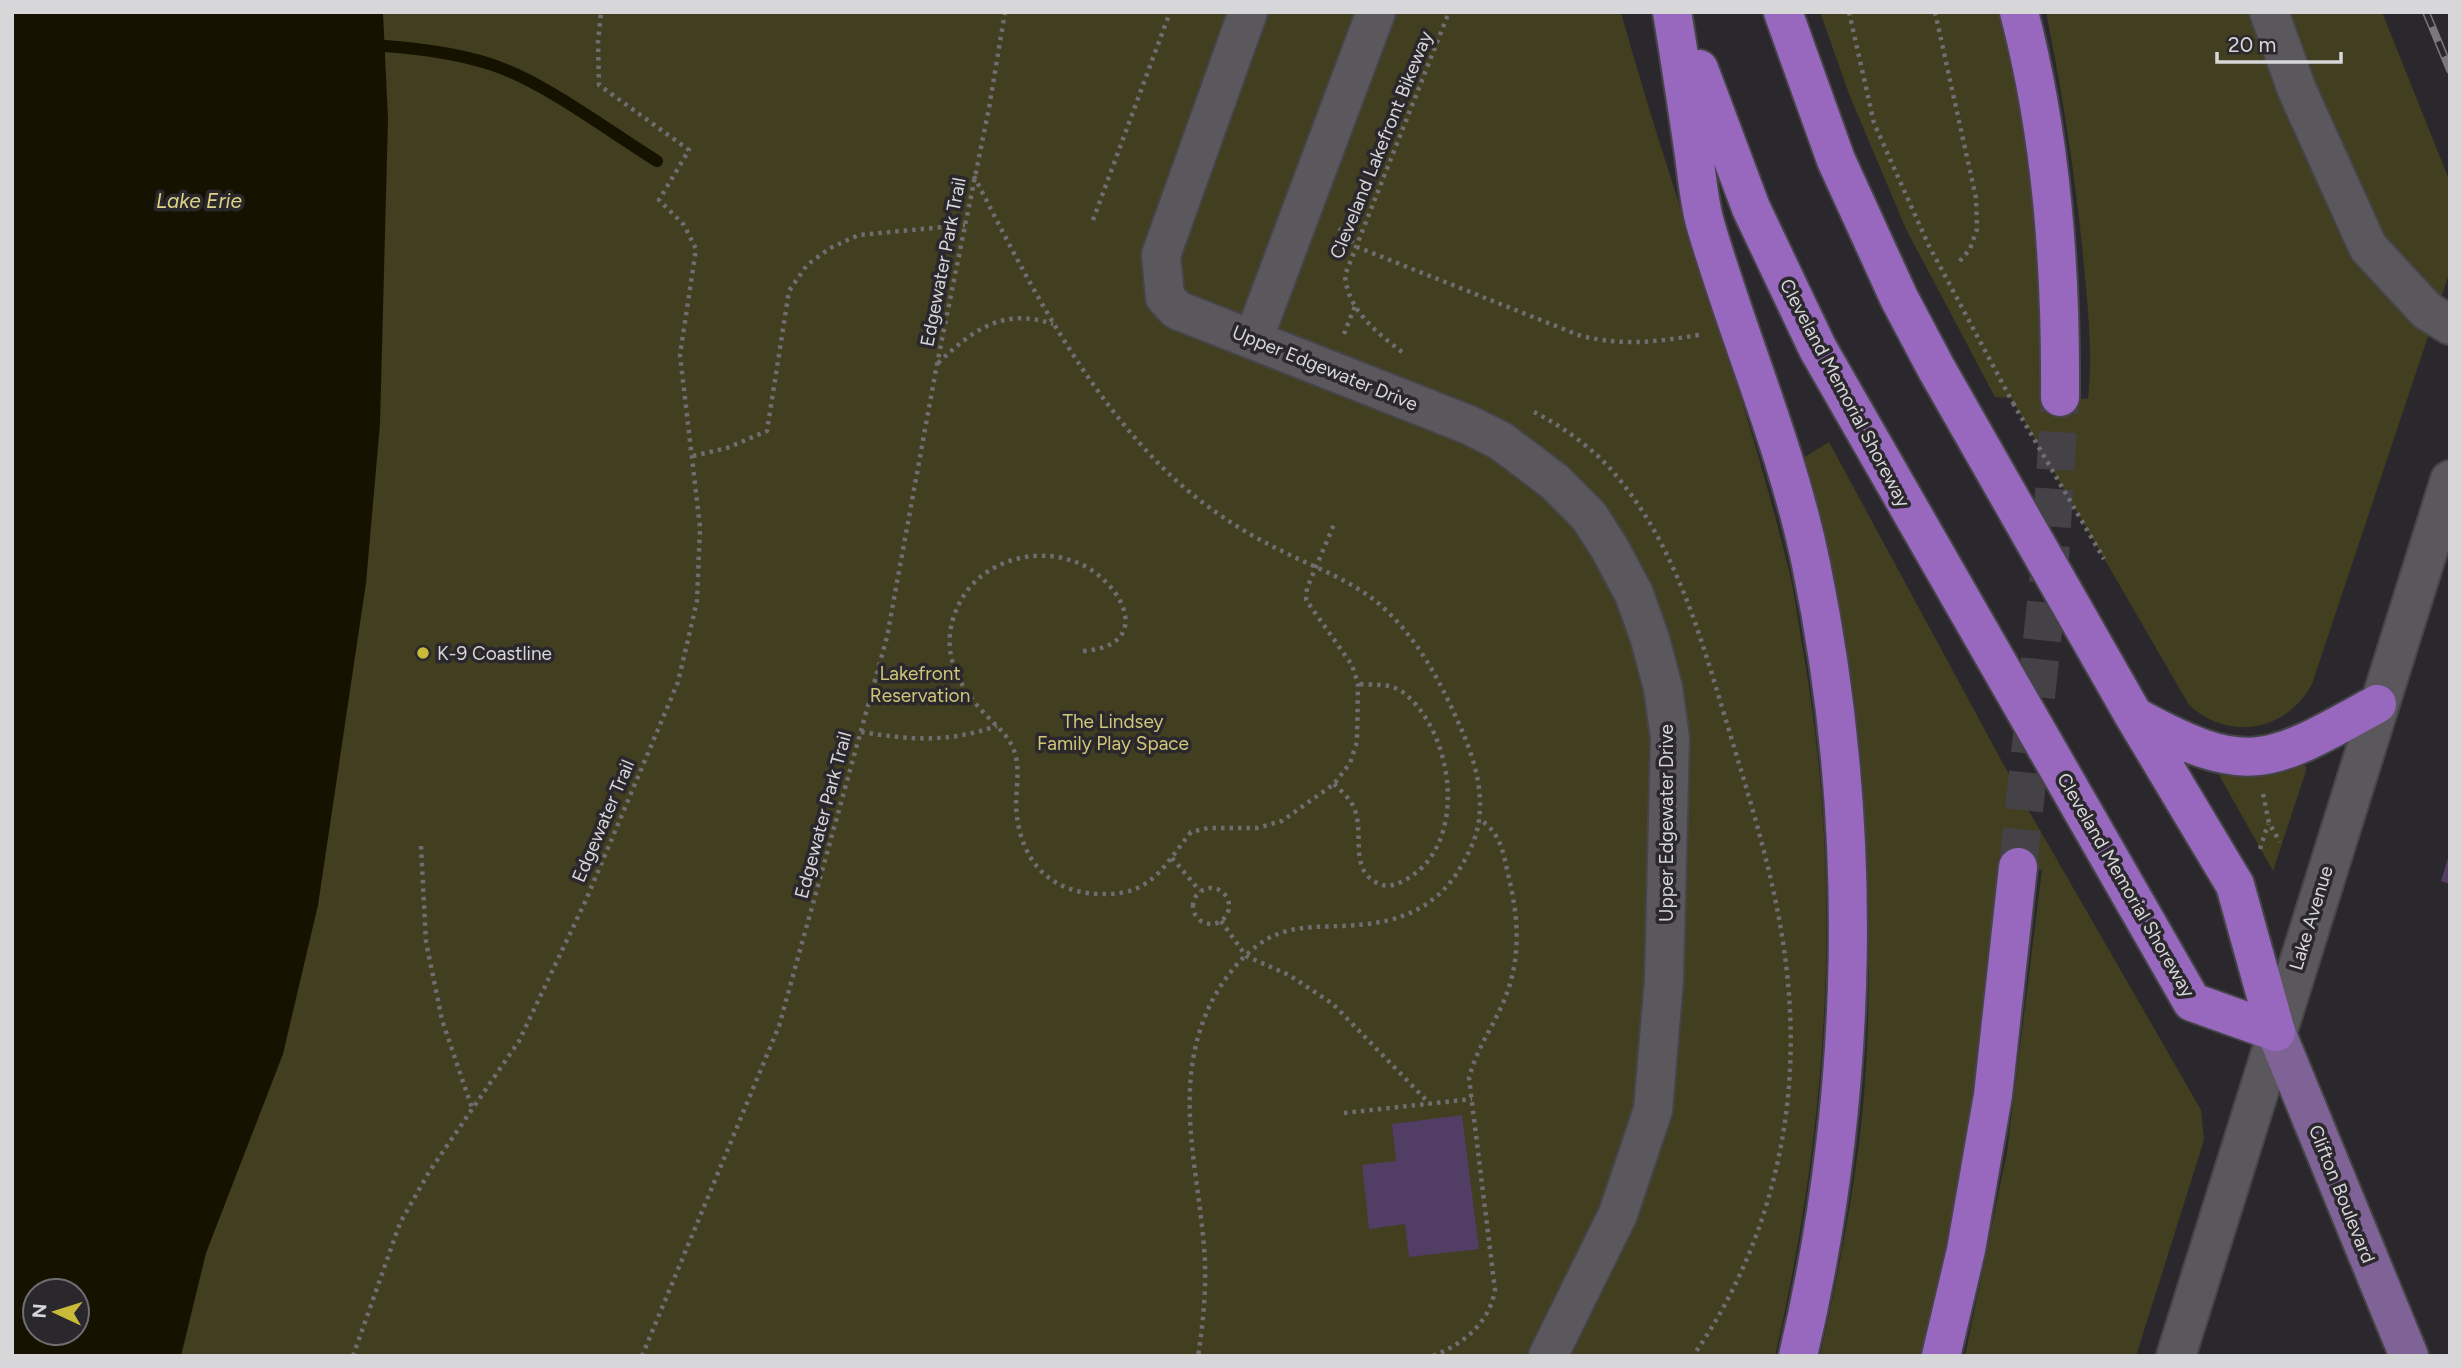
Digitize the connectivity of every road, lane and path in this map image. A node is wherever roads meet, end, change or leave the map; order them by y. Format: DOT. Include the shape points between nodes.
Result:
graph roads {
  1 [pos="601,12"];
  2 [pos="1005,12"];
  3 [pos="1170,12"];
  4 [pos="1248,12"];
  5 [pos="1376,12"];
  6 [pos="1449,12"];
  7 [pos="1672,12"];
  8 [pos="1681,12"];
  9 [pos="1783,12"];
  10 [pos="1849,12"];
  11 [pos="1935,12"];
  12 [pos="2019,12"];
  13 [pos="2269,12"];
  14 [pos="974,176"];
  15 [pos="1093,219"];
  16 [pos="965,225"];
  17 [pos="1357,247"];
  18 [pos="1959,262"];
  19 [pos="1346,290"];
  20 [pos="1054,325"];
  21 [pos="2450,325"];
  22 [pos="1710,333"];
  23 [pos="1253,340"];
  24 [pos="937,364"];
  25 [pos="2060,397"];
  26 [pos="693,456"];
  27 [pos="2450,480"];
  28 [pos="1335,522"];
  29 [pos="2440,552"];
  30 [pos="2104,559"];
  31 [pos="1316,566"];
  32 [pos="1083,651"];
  33 [pos="1358,684"];
  34 [pos="2377,705"];
  35 [pos="2134,716"];
  36 [pos="997,726"];
  37 [pos="861,732"];
  38 [pos="1334,784"];
  39 [pos="2262,786"];
  40 [pos="1479,819"];
  41 [pos="2269,823"];
  42 [pos="2280,842"];
  43 [pos="421,846"];
  44 [pos="2259,850"];
  45 [pos="1172,858"];
  46 [pos="2018,867"];
  47 [pos="1200,891"];
  48 [pos="1221,921"];
  49 [pos="1246,956"];
  50 [pos="2276,1032"];
  51 [pos="1472,1099"];
  52 [pos="1430,1104"];
  53 [pos="473,1112"];
  54 [pos="1345,1113"];
  55 [pos="353,1356"];
  56 [pos="642,1356"];
  57 [pos="1198,1356"];
  58 [pos="1433,1356"];
  59 [pos="1548,1356"];
  60 [pos="1798,1356"];
  61 [pos="1941,1356"];
  62 [pos="2175,1356"];
  63 [pos="2409,1356"];
  1 -- 26 [label="path, Edgewater Trail" via="599,85 689,150 659,200 684,225 696,249 680,355"];
  2 -- 14 [label="path, Edgewater Park Trail"];
  3 -- 15 [label="path"];
  4 -- 23 [label="street, Upper Edgewater Drive" via="1161,255 1165,297 1177,310"];
  5 -- 23 [label="street"];
  6 -- 17 [label="path, Cleveland Lakefront Bikeway"];
  7 -- 60 [label="highway" via="1704,220 1793,489 1811,563 1843,774 1849,917 1843,1073 1825,1223"];
  8 -- 50 [label="highway, Cleveland Memorial Shoreway" via="1751,208 1818,349 2192,1002"];
  9 -- 35 [label="highway" via="1836,160 1899,298"];
  10 -- 30 [label="path, bridge" via="1874,123 1928,244"];
  11 -- 18 [label="path" via="1976,198 1977,229"];
  12 -- 25 [label="highway" via="2035,79 2053,198"];
  13 -- 21 [label="street" via="2297,90 2368,247 2427,311"];
  14 -- 16 [label="path, Edgewater Park Trail"];
  14 -- 20 [label="path"];
  16 -- 24 [label="path, Edgewater Park Trail"];
  16 -- 26 [label="path" via="859,235 807,265 789,291 767,431"];
  17 -- 19 [label="path, Cleveland Lakefront Bikeway" via="1345,275"];
  17 -- 22 [label="path" via="1581,336 1643,344"];
  20 -- 24 [label="path" via="1032,317 991,324 964,338"];
  20 -- 31 [label="path" via="1097,391 1166,471 1226,520"];
  23 -- 59 [label="street, Upper Edgewater Drive" via="1501,441 1555,482 1589,516 1633,594 1650,639 1670,738 1664,980 1653,1110 1618,1214"];
  24 -- 37 [label="path, Edgewater Park Trail" via="887,637"];
  26 -- 53 [label="path, Edgewater Trail" via="700,527 697,601 678,682 586,900 525,1029"];
  27 -- 29 [label="street, Lake Avenue"];
  28 -- 31 [label="path"];
  29 -- 34 [label="street, Lake Avenue"];
  31 -- 33 [label="path" via="1307,600 1352,665"];
  31 -- 40 [label="path" via="1344,579 1379,605 1438,676 1480,790"];
  32 -- 36 [label="path" via="1105,649 1124,632 1121,601 1108,583 1066,559 1041,556 1014,559 987,570 968,588 955,612 949,639 951,664 960,685"];
  33 -- 38 [label="path" via="1357,742 1350,764"];
  33 -- 38 [label="path" via="1403,691 1417,707 1444,761 1448,814 1429,862 1395,886 1380,885 1368,877 1360,866 1355,808"];
  34 -- 35 [label="highway" via="2298,747 2238,758 2195,747"];
  34 -- 50 [label="street, Lake Avenue"];
  35 -- 50 [label="highway" via="2235,885"];
  36 -- 37 [label="path" via="933,741"];
  36 -- 45 [label="path" via="1015,751 1021,838 1031,862 1053,883 1081,893 1108,895 1140,888"];
  37 -- 56 [label="path, Edgewater Park Trail" via="779,1026"];
  38 -- 45 [label="path" via="1282,821 1257,828 1191,832"];
  39 -- 41 [label="path"];
  40 -- 49 [label="path" via="1459,871 1444,892 1423,908 1378,924 1275,934"];
  40 -- 51 [label="path" via="1491,826 1500,842 1516,905 1520,956 1502,1006 1476,1052 1469,1078"];
  41 -- 42 [label="path"];
  41 -- 44 [label="path"];
  43 -- 53 [label="path" via="426,942 439,1007"];
  45 -- 47 [label="path"];
  46 -- 61 [label="highway" via="1993,1095 1966,1250"];
  47 -- 48 [label="path" via="1193,901 1194,914 1203,923"];
  47 -- 48 [label="path" via="1210,887 1225,895 1229,906"];
  48 -- 49 [label="path"];
  49 -- 52 [label="path" via="1289,975 1333,1004"];
  49 -- 57 [label="path" via="1226,978 1206,1013 1192,1065 1188,1117 1205,1261"];
  50 -- 62 [label="street, Lake Avenue"];
  50 -- 63 [label="main road, Clifton Boulevard"];
  51 -- 52 [label="path"];
  51 -- 58 [label="path" via="1495,1290 1478,1328"];
  52 -- 54 [label="path"];
  53 -- 55 [label="path, Edgewater Trail" via="429,1172 400,1223"];
}
